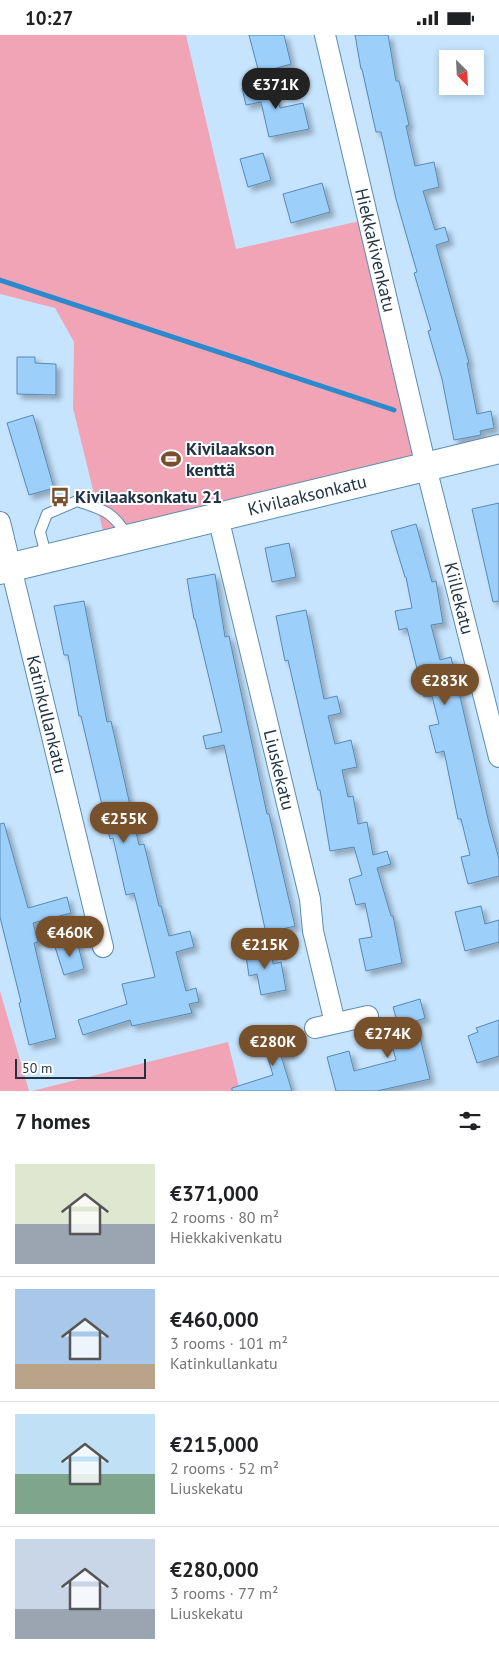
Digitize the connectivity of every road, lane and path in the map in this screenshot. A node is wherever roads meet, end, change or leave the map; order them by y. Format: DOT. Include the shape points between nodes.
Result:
graph roads {
  1 [pos="325,35"];
  2 [pos="499,449"];
  3 [pos="426,467"];
  4 [pos="218,517"];
  5 [pos="0,521"];
  6 [pos="130,539"];
  7 [pos="47,558"];
  8 [pos="6,569"];
  9 [pos="499,757"];
  10 [pos="103,947"];
  11 [pos="368,1016"];
  12 [pos="335,1023"];
  13 [pos="315,1027"];
  1 -- 3 [label="street, Hiekkakivenkatu"];
  2 -- 3 [label="street, Kivilaaksonkatu"];
  3 -- 4 [label="street, Kivilaaksonkatu"];
  3 -- 9 [label="street, Kiillekatu"];
  4 -- 6 [label="street, Kivilaaksonkatu"];
  4 -- 12 [label="street, Liuskekatu" via="310,899 313,931"];
  5 -- 8 [label="street, Katinkullankatu"];
  6 -- 7 [label="street, Kivilaaksonkatu"];
  6 -- 7 [label="lane" via="119,521 102,509 77,501 48,514 40,532"];
  7 -- 8 [label="street, Kivilaaksonkatu"];
  8 -- 10 [label="street, Katinkullankatu"];
  11 -- 12 [label="street"];
  12 -- 13 [label="street"];
}
